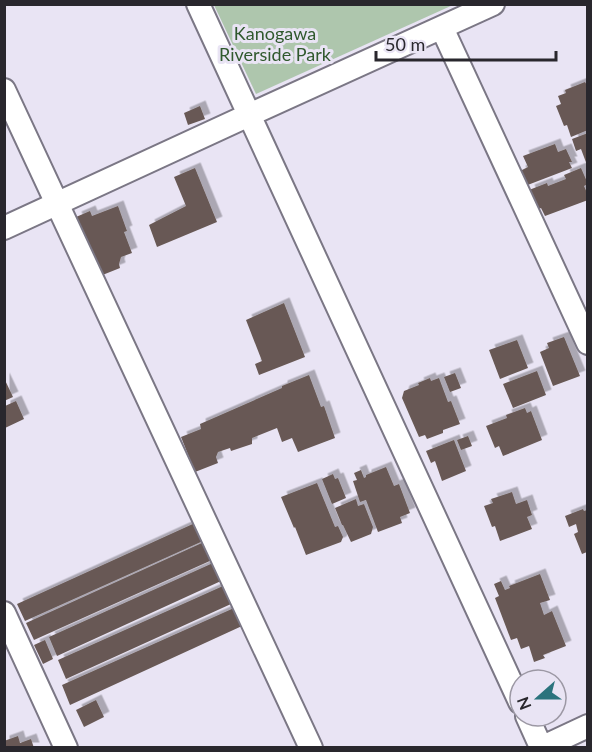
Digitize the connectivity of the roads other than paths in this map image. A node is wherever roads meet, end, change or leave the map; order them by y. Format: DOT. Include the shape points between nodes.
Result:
graph roads {
  1 [pos="198,4"];
  2 [pos="493,4"];
  3 [pos="442,28"];
  4 [pos="4,90"];
  5 [pos="249,115"];
  6 [pos="57,205"];
  7 [pos="4,228"];
  8 [pos="588,343"];
  9 [pos="4,614"];
  10 [pos="508,676"];
  11 [pos="588,726"];
  12 [pos="532,728"];
  13 [pos="66,747"];
  14 [pos="311,747"];
  1 -- 5 [label="street"];
  2 -- 3 [label="street"];
  3 -- 5 [label="street"];
  3 -- 8 [label="street"];
  4 -- 6 [label="street"];
  5 -- 6 [label="street"];
  5 -- 10 [label="street"];
  6 -- 7 [label="street"];
  6 -- 14 [label="street"];
  9 -- 13 [label="street"];
  11 -- 12 [label="street" via="541,747"];
}
